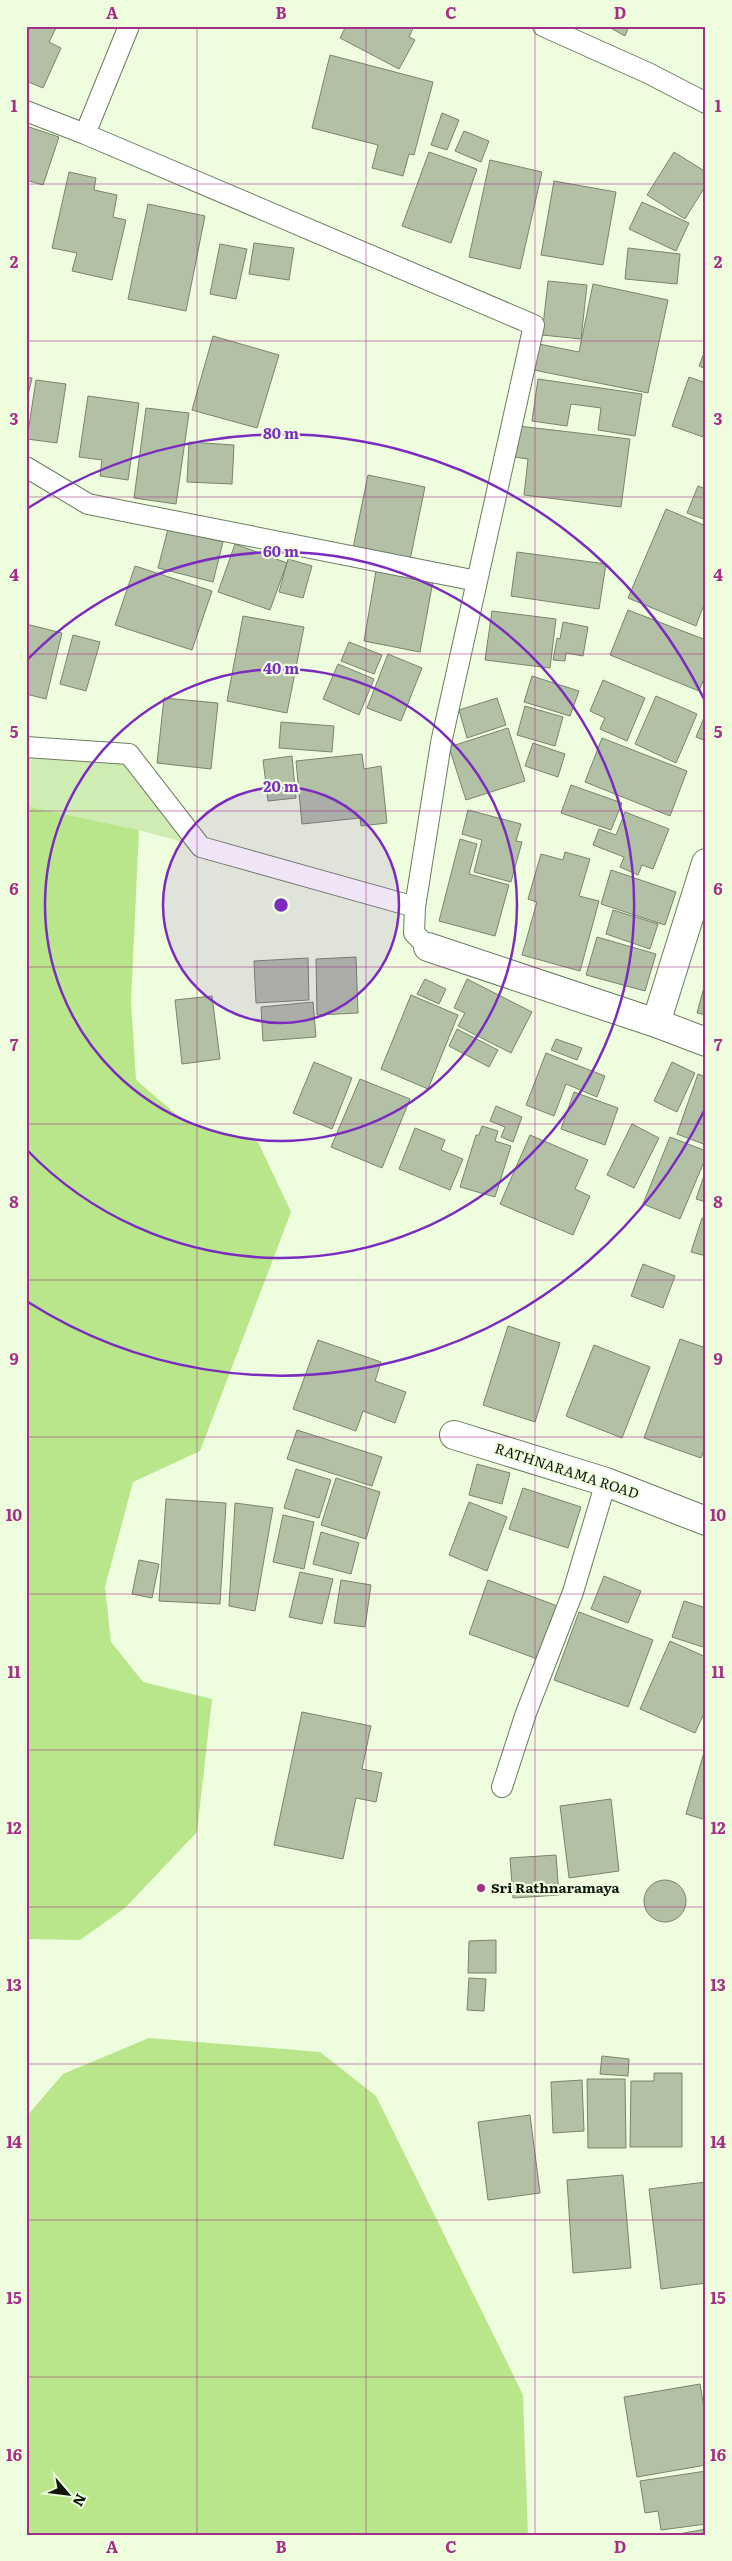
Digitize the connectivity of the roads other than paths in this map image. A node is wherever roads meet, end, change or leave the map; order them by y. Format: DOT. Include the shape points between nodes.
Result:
graph roads {
  1 [pos="129,26"];
  2 [pos="543,26"];
  3 [pos="706,103"];
  4 [pos="26,111"];
  5 [pos="85,134"];
  6 [pos="26,468"];
  7 [pos="477,581"];
  8 [pos="26,747"];
  9 [pos="706,863"];
  10 [pos="415,907"];
  11 [pos="428,947"];
  12 [pos="656,1023"];
  13 [pos="706,1042"];
  14 [pos="454,1435"];
  15 [pos="606,1482"];
  16 [pos="706,1521"];
  17 [pos="502,1787"];
  1 -- 5 [label="lane"];
  2 -- 3 [label="lane"];
  4 -- 5 [label="lane"];
  5 -- 7 [label="lane" via="534,325"];
  6 -- 7 [label="lane" via="88,504"];
  7 -- 10 [label="lane" via="441,743"];
  8 -- 10 [label="lane" via="129,754 201,848"];
  9 -- 12 [label="street"];
  10 -- 11 [label="lane" via="414,933"];
  11 -- 12 [label="street"];
  12 -- 13 [label="street"];
  14 -- 15 [label="street, RATHNARAMA ROAD"];
  15 -- 16 [label="street, RATHNARAMA ROAD"];
  15 -- 17 [label="lane" via="573,1592 526,1713"];
}
